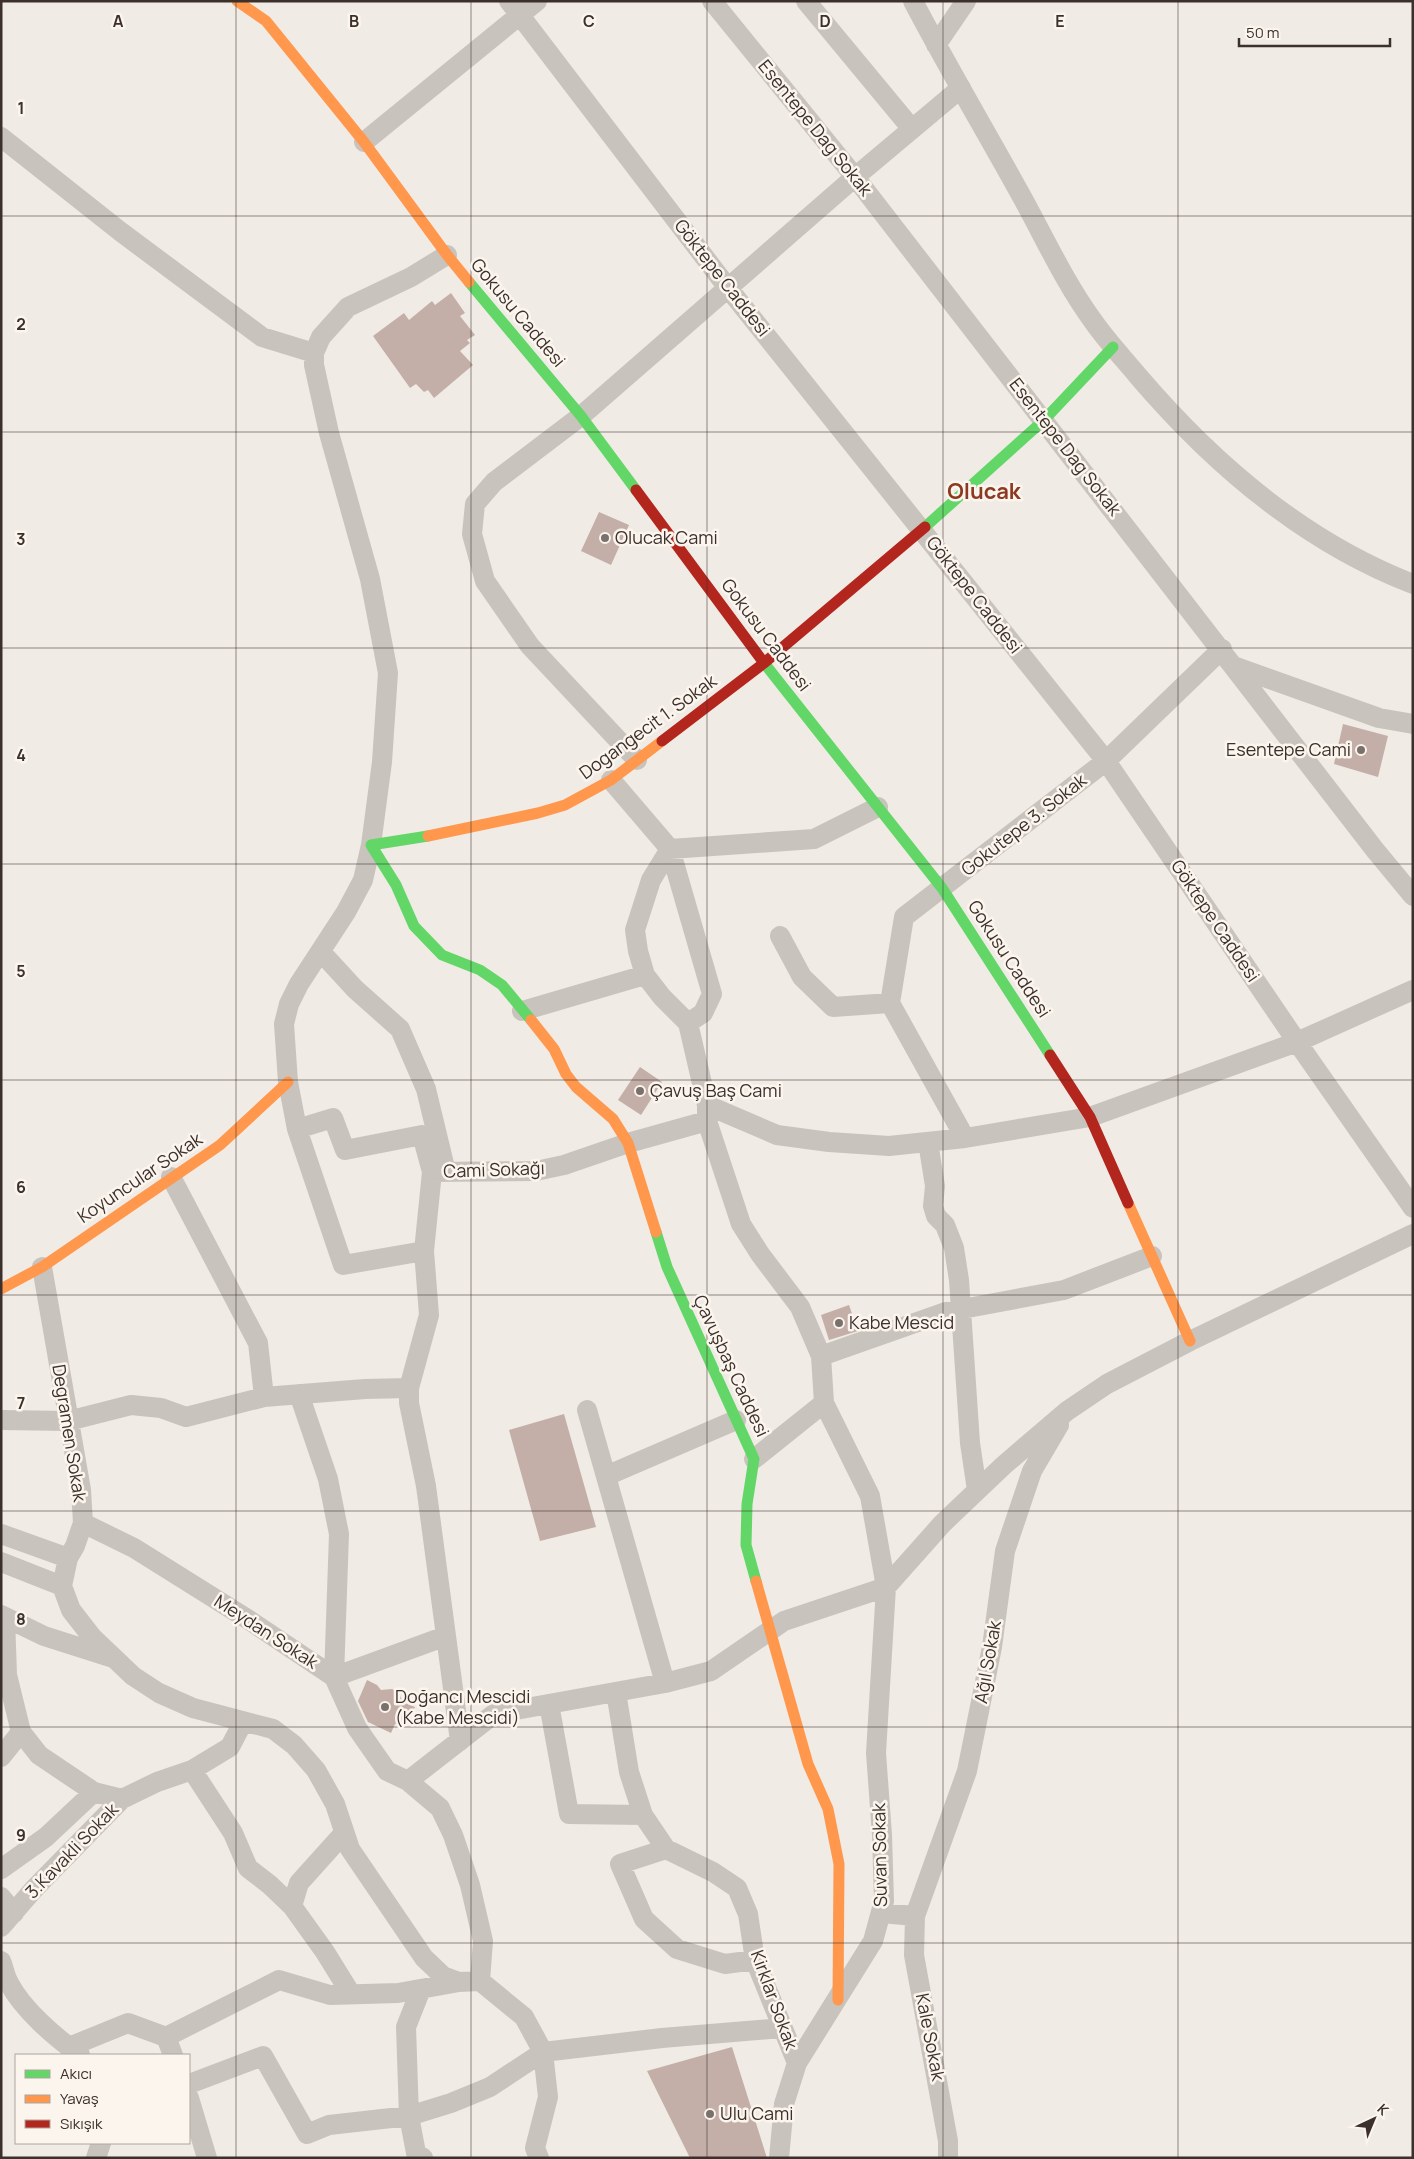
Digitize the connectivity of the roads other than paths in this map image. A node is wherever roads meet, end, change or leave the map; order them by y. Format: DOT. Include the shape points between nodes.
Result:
graph roads {
  1 [pos="237,1"];
  2 [pos="537,1"];
  3 [pos="712,1"];
  4 [pos="806,1"];
  5 [pos="913,1"];
  6 [pos="966,1"];
  7 [pos="514,8"];
  8 [pos="936,45"];
  9 [pos="961,88"];
  10 [pos="912,129"];
  11 [pos="1,138"];
  12 [pos="364,142"];
  13 [pos="856,177"];
  14 [pos="447,255"];
  15 [pos="728,288"];
  16 [pos="1113,347"];
  17 [pos="314,353"];
  18 [pos="581,416"];
  19 [pos="1044,420"];
  20 [pos="922,529"];
  21 [pos="1413,584"];
  22 [pos="1222,650"];
  23 [pos="764,663"];
  24 [pos="1236,667"];
  25 [pos="1413,724"];
  26 [pos="637,760"];
  27 [pos="1106,761"];
  28 [pos="611,780"];
  29 [pos="878,807"];
  30 [pos="371,845"];
  31 [pos="670,849"];
  32 [pos="942,888"];
  33 [pos="1413,896"];
  34 [pos="780,936"];
  35 [pos="321,952"];
  36 [pos="645,975"];
  37 [pos="1413,990"];
  38 [pos="890,1003"];
  39 [pos="522,1011"];
  40 [pos="688,1023"];
  41 [pos="1297,1042"];
  42 [pos="288,1082"];
  43 [pos="707,1113"];
  44 [pos="1090,1117"];
  45 [pos="297,1129"];
  46 [pos="965,1138"];
  47 [pos="928,1142"];
  48 [pos="628,1143"];
  49 [pos="439,1172"];
  50 [pos="171,1178"];
  51 [pos="1413,1208"];
  52 [pos="1413,1234"];
  53 [pos="424,1251"];
  54 [pos="1152,1256"];
  55 [pos="42,1267"];
  56 [pos="1,1289"];
  57 [pos="962,1308"];
  58 [pos="1190,1341"];
  59 [pos="821,1356"];
  60 [pos="409,1388"];
  61 [pos="299,1394"];
  62 [pos="264,1397"];
  63 [pos="824,1403"];
  64 [pos="587,1410"];
  65 [pos="1067,1411"];
  66 [pos="1,1420"];
  67 [pos="736,1420"];
  68 [pos="68,1421"];
  69 [pos="754,1459"];
  70 [pos="606,1476"];
  71 [pos="977,1490"];
  72 [pos="82,1523"];
  73 [pos="1,1534"];
  74 [pos="68,1558"];
  75 [pos="1,1562"];
  76 [pos="62,1586"];
  77 [pos="886,1587"];
  78 [pos="3,1616"];
  79 [pos="770,1630"];
  80 [pos="446,1636"];
  81 [pos="116,1660"];
  82 [pos="4,1675"];
  83 [pos="334,1677"];
  84 [pos="665,1683"];
  85 [pos="616,1692"];
  86 [pos="549,1704"];
  87 [pos="243,1722"];
  88 [pos="22,1732"];
  89 [pos="460,1741"];
  90 [pos="1,1757"];
  91 [pos="192,1770"];
  92 [pos="408,1781"];
  93 [pos="94,1792"];
  94 [pos="122,1799"];
  95 [pos="643,1815"];
  96 [pos="344,1833"];
  97 [pos="666,1849"];
  98 [pos="1,1869"];
  99 [pos="1,1897"];
  100 [pos="292,1906"];
  101 [pos="881,1913"];
  102 [pos="915,1916"];
  103 [pos="7,1920"];
  104 [pos="755,1960"];
  105 [pos="2,1964"];
  106 [pos="480,1981"];
  107 [pos="459,1982"];
  108 [pos="421,1989"];
  109 [pos="350,1994"];
  110 [pos="838,2000"];
  111 [pos="782,2028"];
  112 [pos="170,2046"];
  113 [pos="74,2051"];
  114 [pos="543,2052"];
  115 [pos="797,2063"];
  116 [pos="190,2084"];
  117 [pos="190,2101"];
  118 [pos="409,2116"];
  119 [pos="101,2144"];
  120 [pos="416,2156"];
  121 [pos="96,2158"];
  122 [pos="207,2158"];
  123 [pos="539,2158"];
  124 [pos="779,2158"];
  125 [pos="948,2158"];
  1 -- 12 [label="street, Gokusu Caddesi" via="266,21"];
  2 -- 7 [label="street"];
  3 -- 13 [label="street, Esentepe Dag Sokak"];
  4 -- 10 [label="street"];
  5 -- 8 [label="street"];
  6 -- 8 [label="street"];
  7 -- 12 [label="street"];
  7 -- 15 [label="street, Göktepe Caddesi"];
  8 -- 9 [label="street"];
  9 -- 10 [label="street"];
  9 -- 16 [label="street" via="1063,274"];
  10 -- 13 [label="street"];
  11 -- 17 [label="street" via="262,337"];
  12 -- 14 [label="street, Gokusu Caddesi"];
  13 -- 15 [label="street"];
  13 -- 19 [label="street, Esentepe Dag Sokak"];
  14 -- 17 [label="street" via="411,277 348,307 321,337"];
  14 -- 18 [label="street, Gokusu Caddesi"];
  15 -- 18 [label="street"];
  15 -- 20 [label="street, Göktepe Caddesi"];
  16 -- 19 [label="street, Dogangecit 1. Sokak"];
  16 -- 21 [label="street" via="1172,415 1235,476 1323,539 1385,574"];
  17 -- 30 [label="street" via="330,433 370,579 388,673 382,762"];
  18 -- 23 [label="street, Gokusu Caddesi"];
  18 -- 26 [label="street" via="494,482 475,504 472,534 485,581 530,646"];
  19 -- 20 [label="street, Dogangecit 1. Sokak"];
  19 -- 22 [label="street, Esentepe Dag Sokak"];
  20 -- 23 [label="street, Dogangecit 1. Sokak"];
  20 -- 27 [label="street, Göktepe Caddesi"];
  22 -- 24 [label="street, Esentepe Dag Sokak"];
  22 -- 27 [label="street, Gokutepe 3. Sokak"];
  23 -- 26 [label="street, Dogangecit 1. Sokak"];
  23 -- 29 [label="street, Gokusu Caddesi"];
  24 -- 25 [label="street" via="1379,718"];
  24 -- 33 [label="street, Esentepe Dag Sokak"];
  26 -- 28 [label="street, Dogangecit 1. Sokak"];
  27 -- 32 [label="street, Gokutepe 3. Sokak"];
  27 -- 41 [label="street, Göktepe Caddesi"];
  28 -- 30 [label="street, Dogangecit 1. Sokak" via="565,805 538,813"];
  28 -- 31 [label="street"];
  29 -- 31 [label="street" via="814,839"];
  29 -- 32 [label="street, Gokusu Caddesi"];
  30 -- 35 [label="street" via="363,880"];
  30 -- 39 [label="street, Çavuşbaş Caddesi" via="396,885 414,926 442,955 480,970 502,985"];
  31 -- 36 [label="street" via="651,880 635,930"];
  31 -- 40 [label="street" via="712,994 703,1012"];
  32 -- 38 [label="street, Gokutepe 3. Sokak" via="904,917"];
  32 -- 44 [label="street, Gokusu Caddesi"];
  34 -- 38 [label="street" via="802,977 833,1007"];
  35 -- 42 [label="street" via="289,1004 284,1024"];
  35 -- 49 [label="street" via="355,989 400,1029 426,1089"];
  36 -- 39 [label="street"];
  36 -- 40 [label="street"];
  37 -- 41 [label="street"];
  38 -- 46 [label="street"];
  39 -- 48 [label="street, Çavuşbaş Caddesi" via="554,1049 576,1087 613,1119"];
  40 -- 43 [label="street"];
  41 -- 44 [label="street"];
  41 -- 51 [label="street, Göktepe Caddesi"];
  42 -- 45 [label="street"];
  42 -- 50 [label="street, Koyuncular Sokak" via="220,1145"];
  43 -- 47 [label="street" via="777,1134 829,1142 889,1146"];
  43 -- 48 [label="street, Cami Sokağı"];
  43 -- 59 [label="street" via="741,1224 800,1307"];
  44 -- 46 [label="street"];
  44 -- 54 [label="street, Gokusu Caddesi"];
  45 -- 49 [label="street, Cami Sokağı" via="333,1118 346,1150 422,1135"];
  45 -- 53 [label="street" via="343,1265"];
  46 -- 47 [label="street"];
  47 -- 57 [label="street" via="935,1186 933,1206 954,1248"];
  48 -- 49 [label="street, Cami Sokağı" via="536,1171"];
  48 -- 67 [label="street, Çavuşbaş Caddesi" via="667,1267"];
  49 -- 53 [label="street"];
  50 -- 55 [label="street, Koyuncular Sokak"];
  50 -- 62 [label="street" via="258,1342"];
  52 -- 58 [label="street"];
  53 -- 60 [label="street" via="429,1315"];
  54 -- 57 [label="street" via="1064,1290"];
  54 -- 58 [label="street, Gokusu Caddesi"];
  55 -- 56 [label="street, Koyuncular Sokak"];
  55 -- 68 [label="street, Degramen Sokak"];
  57 -- 59 [label="street"];
  57 -- 71 [label="street" via="970,1443"];
  58 -- 65 [label="street" via="1107,1384"];
  59 -- 63 [label="street"];
  60 -- 61 [label="street"];
  60 -- 80 [label="street"];
  61 -- 62 [label="street"];
  61 -- 83 [label="street" via="328,1479 339,1534"];
  62 -- 68 [label="street" via="186,1417 161,1408 131,1405"];
  63 -- 69 [label="street"];
  63 -- 77 [label="street, Suvan Sokak" via="870,1496"];
  64 -- 70 [label="street"];
  65 -- 71 [label="street"];
  65 -- 102 [label="street, Ağıl Sokak" via="1032,1471 1005,1550 992,1647 967,1771"];
  66 -- 68 [label="street"];
  67 -- 69 [label="street, Çavuşbaş Caddesi"];
  67 -- 70 [label="street"];
  68 -- 72 [label="street, Degramen Sokak" via="81,1490"];
  69 -- 79 [label="street, Çavuşbaş Caddesi" via="747,1504 746,1545"];
  70 -- 84 [label="street"];
  71 -- 77 [label="street"];
  72 -- 74 [label="street, Degramen Sokak"];
  72 -- 83 [label="street, Meydan Sokak" via="134,1548"];
  73 -- 74 [label="street"];
  74 -- 76 [label="street, Degramen Sokak"];
  75 -- 76 [label="street"];
  76 -- 81 [label="street" via="71,1610"];
  77 -- 79 [label="street" via="784,1622"];
  77 -- 101 [label="street, Suvan Sokak" via="876,1753 883,1863 884,1901"];
  78 -- 81 [label="street" via="44,1636"];
  78 -- 82 [label="street"];
  79 -- 84 [label="street" via="711,1671"];
  79 -- 110 [label="street, Çavuşbaş Caddesi" via="808,1764 828,1809 839,1864"];
  80 -- 83 [label="street"];
  80 -- 89 [label="street"];
  81 -- 87 [label="street" via="159,1693 193,1708"];
  82 -- 88 [label="street"];
  83 -- 92 [label="street, Meydan Sokak" via="357,1728 387,1771"];
  84 -- 85 [label="street"];
  85 -- 86 [label="street"];
  85 -- 95 [label="street, Kirklar Sokak" via="629,1772"];
  86 -- 89 [label="street" via="494,1714"];
  86 -- 95 [label="street" via="569,1814"];
  87 -- 91 [label="street" via="230,1747"];
  87 -- 96 [label="street" via="273,1729 294,1745 316,1770 335,1804"];
  88 -- 90 [label="street"];
  88 -- 93 [label="street" via="39,1755"];
  89 -- 92 [label="street"];
  91 -- 94 [label="street"];
  91 -- 100 [label="street" via="233,1833 248,1868"];
  92 -- 106 [label="street, Meydan Sokak" via="440,1808 453,1835 470,1885 483,1940"];
  93 -- 94 [label="street"];
  93 -- 98 [label="street" via="46,1837"];
  94 -- 103 [label="street, 3.Kavakli Sokak"];
  95 -- 97 [label="street, Kirklar Sokak"];
  96 -- 100 [label="street" via="300,1883"];
  96 -- 107 [label="street" via="350,1849 424,1958 443,1976"];
  97 -- 104 [label="street, Kirklar Sokak" via="713,1872 736,1888 748,1914"];
  97 -- 104 [label="street" via="620,1864 644,1920 677,1948 725,1964"];
  99 -- 103 [label="street"];
  100 -- 109 [label="street"];
  101 -- 102 [label="street"];
  101 -- 110 [label="street, Suvan Sokak" via="874,1941"];
  102 -- 125 [label="street, Kale Sokak" via="914,1955 948,2141"];
  104 -- 111 [label="street, Kirklar Sokak"];
  105 -- 113 [label="street" via="9,1983 22,2001 50,2033"];
  106 -- 107 [label="street"];
  106 -- 114 [label="street" via="524,2017"];
  107 -- 108 [label="street"];
  108 -- 109 [label="street"];
  108 -- 118 [label="street" via="406,2027"];
  109 -- 112 [label="street" via="330,1994 279,1980"];
  110 -- 115 [label="street, Suvan Sokak"];
  111 -- 114 [label="street"];
  111 -- 115 [label="street, Kirklar Sokak"];
  112 -- 113 [label="street" via="128,2023"];
  114 -- 118 [label="street" via="490,2086"];
  114 -- 123 [label="street" via="548,2097 535,2148"];
  115 -- 124 [label="street, Suvan Sokak" via="784,2104"];
  116 -- 118 [label="street" via="263,2056 307,2134 329,2125"];
  117 -- 122 [label="street"];
  118 -- 120 [label="street"];
  119 -- 121 [label="street"];
}
